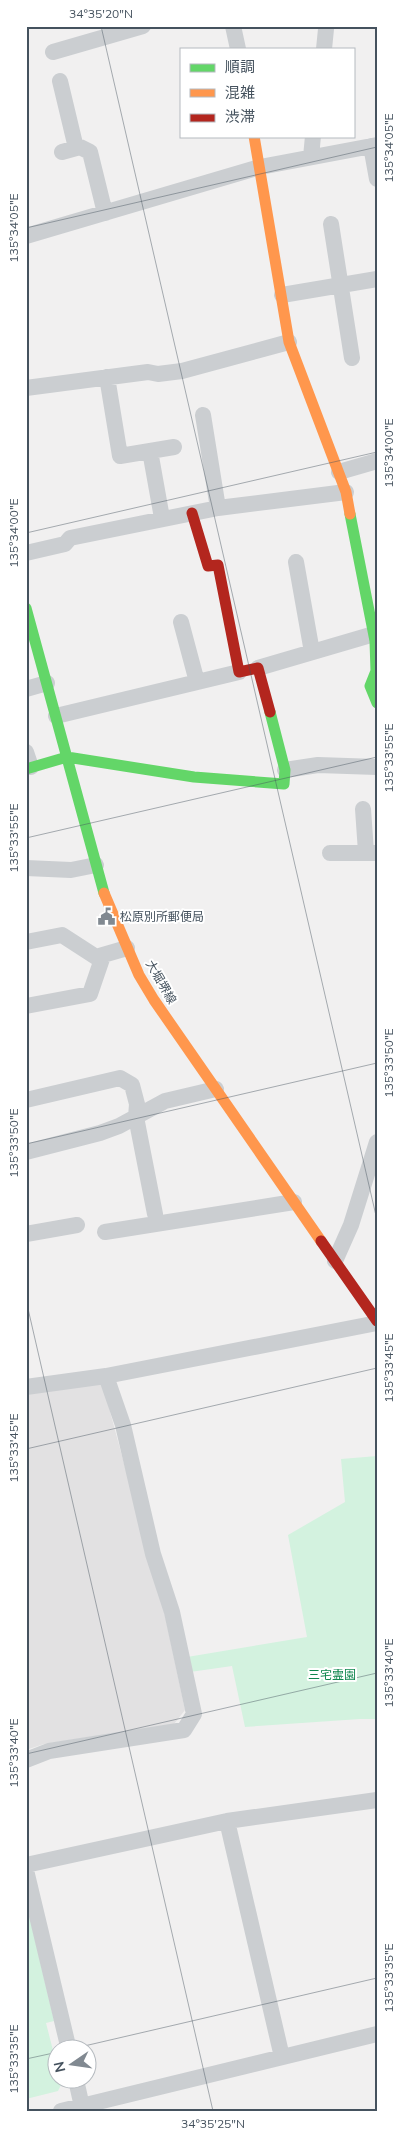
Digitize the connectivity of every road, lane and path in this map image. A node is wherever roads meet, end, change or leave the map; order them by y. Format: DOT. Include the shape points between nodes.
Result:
graph roads {
  1 [pos="144,26"];
  2 [pos="233,26"];
  3 [pos="326,29"];
  4 [pos="104,32"];
  5 [pos="238,48"];
  6 [pos="324,48"];
  7 [pos="53,52"];
  8 [pos="60,81"];
  9 [pos="254,138"];
  10 [pos="313,138"];
  11 [pos="374,145"];
  12 [pos="311,157"];
  13 [pos="260,167"];
  14 [pos="377,180"];
  15 [pos="105,213"];
  16 [pos="331,224"];
  17 [pos="26,236"];
  18 [pos="377,279"];
  19 [pos="340,286"];
  20 [pos="282,295"];
  21 [pos="289,342"];
  22 [pos="352,358"];
  23 [pos="107,378"];
  24 [pos="26,388"];
  25 [pos="203,415"];
  26 [pos="174,447"];
  27 [pos="150,451"];
  28 [pos="377,461"];
  29 [pos="339,472"];
  30 [pos="346,492"];
  31 [pos="218,508"];
  32 [pos="192,513"];
  33 [pos="162,518"];
  34 [pos="26,553"];
  35 [pos="296,562"];
  36 [pos="372,596"];
  37 [pos="26,608"];
  38 [pos="181,622"];
  39 [pos="374,634"];
  40 [pos="312,652"];
  41 [pos="258,668"];
  42 [pos="377,671"];
  43 [pos="239,672"];
  44 [pos="197,682"];
  45 [pos="47,683"];
  46 [pos="26,689"];
  47 [pos="377,703"];
  48 [pos="56,716"];
  49 [pos="26,752"];
  50 [pos="67,757"];
  51 [pos="377,767"];
  52 [pos="29,768"];
  53 [pos="285,770"];
  54 [pos="363,810"];
  55 [pos="371,852"];
  56 [pos="330,853"];
  57 [pos="96,865"];
  58 [pos="26,868"];
  59 [pos="26,942"];
  60 [pos="127,948"];
  61 [pos="104,956"];
  62 [pos="26,1006"];
  63 [pos="216,1089"];
  64 [pos="26,1100"];
  65 [pos="136,1117"];
  66 [pos="377,1142"];
  67 [pos="26,1152"];
  68 [pos="294,1202"];
  69 [pos="155,1214"];
  70 [pos="76,1225"];
  71 [pos="105,1232"];
  72 [pos="26,1234"];
  73 [pos="336,1262"];
  74 [pos="377,1322"];
  75 [pos="106,1376"];
  76 [pos="26,1387"];
  77 [pos="26,1760"];
  78 [pos="377,1800"];
  79 [pos="227,1821"];
  80 [pos="26,1865"];
  81 [pos="26,1870"];
  82 [pos="377,2034"];
  83 [pos="67,2040"];
  84 [pos="282,2057"];
  85 [pos="78,2090"];
  86 [pos="83,2108"];
  87 [pos="61,2111"];
  1 -- 4 [label="street"];
  2 -- 5 [label="street"];
  3 -- 6 [label="street"];
  4 -- 7 [label="street"];
  8 -- 15 [label="street" via="69,150 80,147 90,152"];
  9 -- 13 [label="street"];
  10 -- 12 [label="street"];
  11 -- 12 [label="street"];
  11 -- 14 [label="street"];
  12 -- 13 [label="street"];
  13 -- 15 [label="street"];
  13 -- 20 [label="street"];
  15 -- 17 [label="street"];
  16 -- 19 [label="street"];
  18 -- 19 [label="street"];
  19 -- 20 [label="street"];
  19 -- 22 [label="street"];
  20 -- 21 [label="street"];
  21 -- 23 [label="street" via="182,371"];
  21 -- 29 [label="street"];
  23 -- 24 [label="street"];
  23 -- 27 [label="street" via="120,456"];
  25 -- 31 [label="street"];
  26 -- 27 [label="street"];
  27 -- 33 [label="street"];
  28 -- 29 [label="street"];
  29 -- 30 [label="street"];
  30 -- 31 [label="street"];
  30 -- 36 [label="street"];
  31 -- 32 [label="street"];
  32 -- 33 [label="street"];
  32 -- 43 [label="street" via="208,566 218,565"];
  33 -- 34 [label="street" via="70,538 65,544"];
  35 -- 40 [label="street"];
  36 -- 39 [label="street"];
  37 -- 45 [label="street, 大堀堺線"];
  38 -- 44 [label="street"];
  39 -- 40 [label="street"];
  39 -- 42 [label="street"];
  40 -- 41 [label="street"];
  41 -- 43 [label="street"];
  41 -- 53 [label="street"];
  42 -- 47 [label="street" via="370,686"];
  43 -- 44 [label="street"];
  44 -- 48 [label="street"];
  45 -- 46 [label="street"];
  45 -- 48 [label="street, 大堀堺線"];
  48 -- 50 [label="street, 大堀堺線"];
  49 -- 52 [label="street"];
  50 -- 52 [label="street"];
  50 -- 53 [label="street" via="194,777 284,784"];
  50 -- 57 [label="street, 大堀堺線"];
  51 -- 53 [label="street" via="318,765"];
  54 -- 55 [label="street"];
  55 -- 56 [label="street"];
  57 -- 58 [label="street" via="71,870"];
  57 -- 60 [label="street, 大堀堺線" via="113,919"];
  59 -- 61 [label="street" via="62,935 96,957"];
  60 -- 61 [label="street"];
  60 -- 63 [label="street, 大堀堺線" via="154,1000"];
  61 -- 62 [label="street" via="90,994"];
  63 -- 65 [label="street" via="165,1101"];
  63 -- 68 [label="street, 大堀堺線"];
  64 -- 65 [label="street" via="120,1078 132,1084 137,1104"];
  65 -- 67 [label="street" via="119,1126"];
  65 -- 69 [label="street"];
  66 -- 73 [label="street" via="352,1225"];
  68 -- 71 [label="street"];
  68 -- 73 [label="street, 大堀堺線"];
  70 -- 72 [label="street"];
  73 -- 74 [label="street, 大堀堺線"];
  74 -- 75 [label="street"];
  75 -- 76 [label="street"];
  75 -- 77 [label="street" via="123,1426 153,1554 172,1612 194,1714 184,1730 49,1751"];
  78 -- 79 [label="street"];
  79 -- 80 [label="street"];
  79 -- 84 [label="street"];
  81 -- 83 [label="street"];
  82 -- 84 [label="street"];
  84 -- 86 [label="street"];
  85 -- 86 [label="street"];
  86 -- 87 [label="street"];
}
